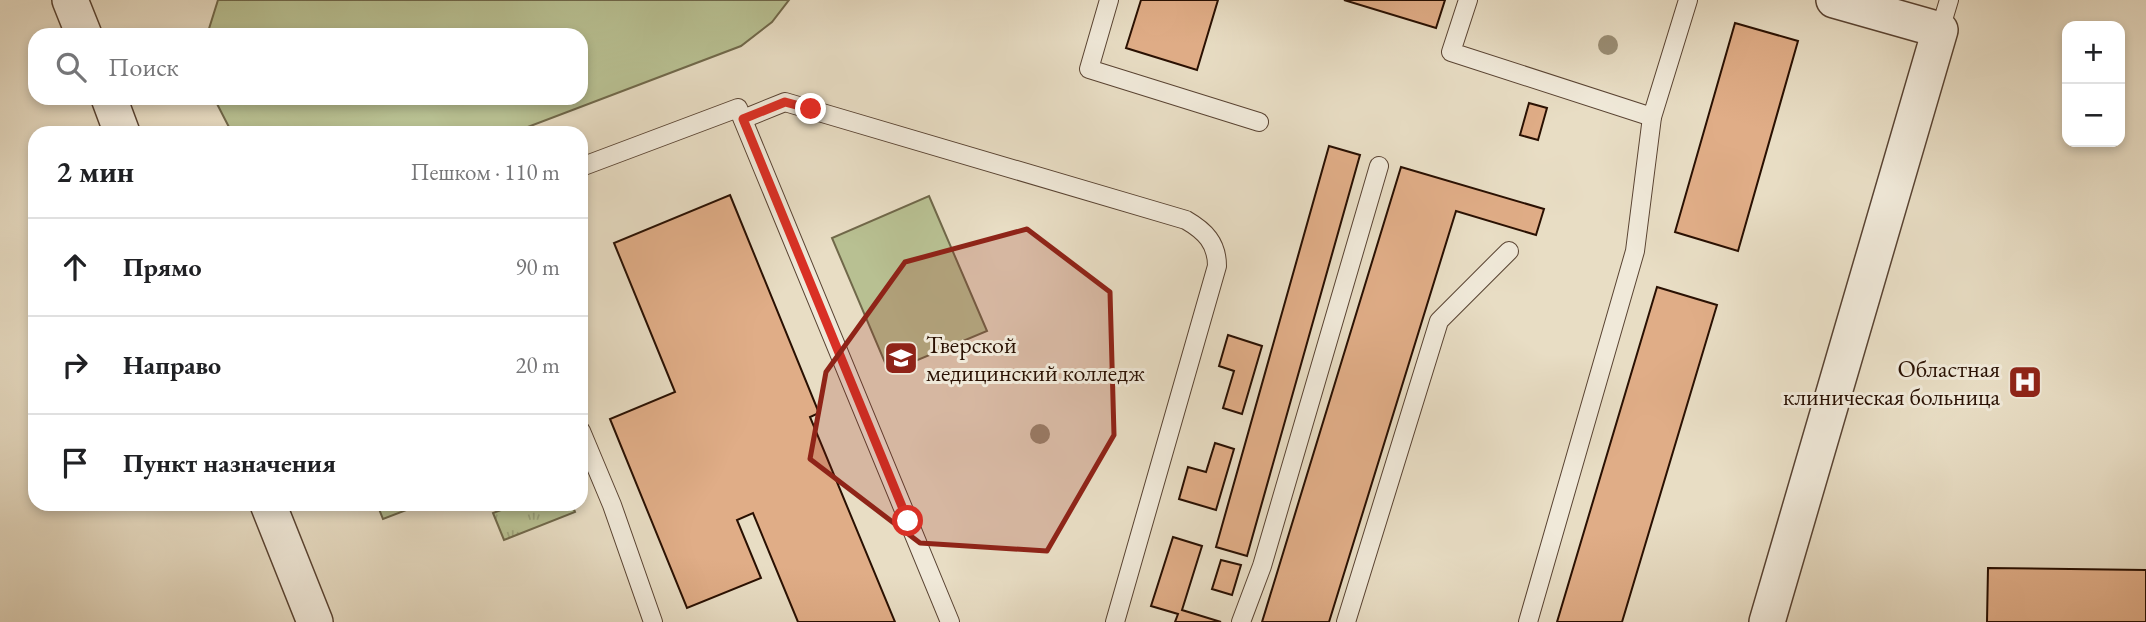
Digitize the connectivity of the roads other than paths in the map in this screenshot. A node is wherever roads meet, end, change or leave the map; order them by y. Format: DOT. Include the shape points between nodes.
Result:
graph roads {
  1 [pos="70,0"];
  2 [pos="1109,0"];
  3 [pos="1468,0"];
  4 [pos="1688,0"];
  5 [pos="1834,0"];
  6 [pos="1945,15"];
  7 [pos="81,28"];
  8 [pos="112,105"];
  9 [pos="1652,117"];
  10 [pos="743,119"];
  11 [pos="1259,122"];
  12 [pos="119,126"];
  13 [pos="588,164"];
  14 [pos="1379,166"];
  15 [pos="1509,251"];
  16 [pos="588,448"];
  17 [pos="271,511"];
  18 [pos="314,622"];
  19 [pos="653,622"];
  20 [pos="950,622"];
  21 [pos="1115,622"];
  22 [pos="1241,622"];
  23 [pos="1346,622"];
  24 [pos="1528,622"];
  25 [pos="1767,622"];
  1 -- 7 [label="street"];
  2 -- 11 [label="lane" via="1089,69"];
  3 -- 9 [label="lane" via="1451,52"];
  4 -- 9 [label="lane"];
  5 -- 6 [label="street"];
  6 -- 25 [label="street"];
  8 -- 12 [label="street"];
  9 -- 24 [label="lane" via="1635,251"];
  10 -- 13 [label="lane" via="738,108"];
  10 -- 20 [label="lane"];
  10 -- 21 [label="lane" via="785,102 1186,220 1210,238 1217,265"];
  14 -- 22 [label="lane" via="1262,566"];
  15 -- 23 [label="lane" via="1439,320"];
  16 -- 19 [label="lane"];
  17 -- 18 [label="street"];
}
